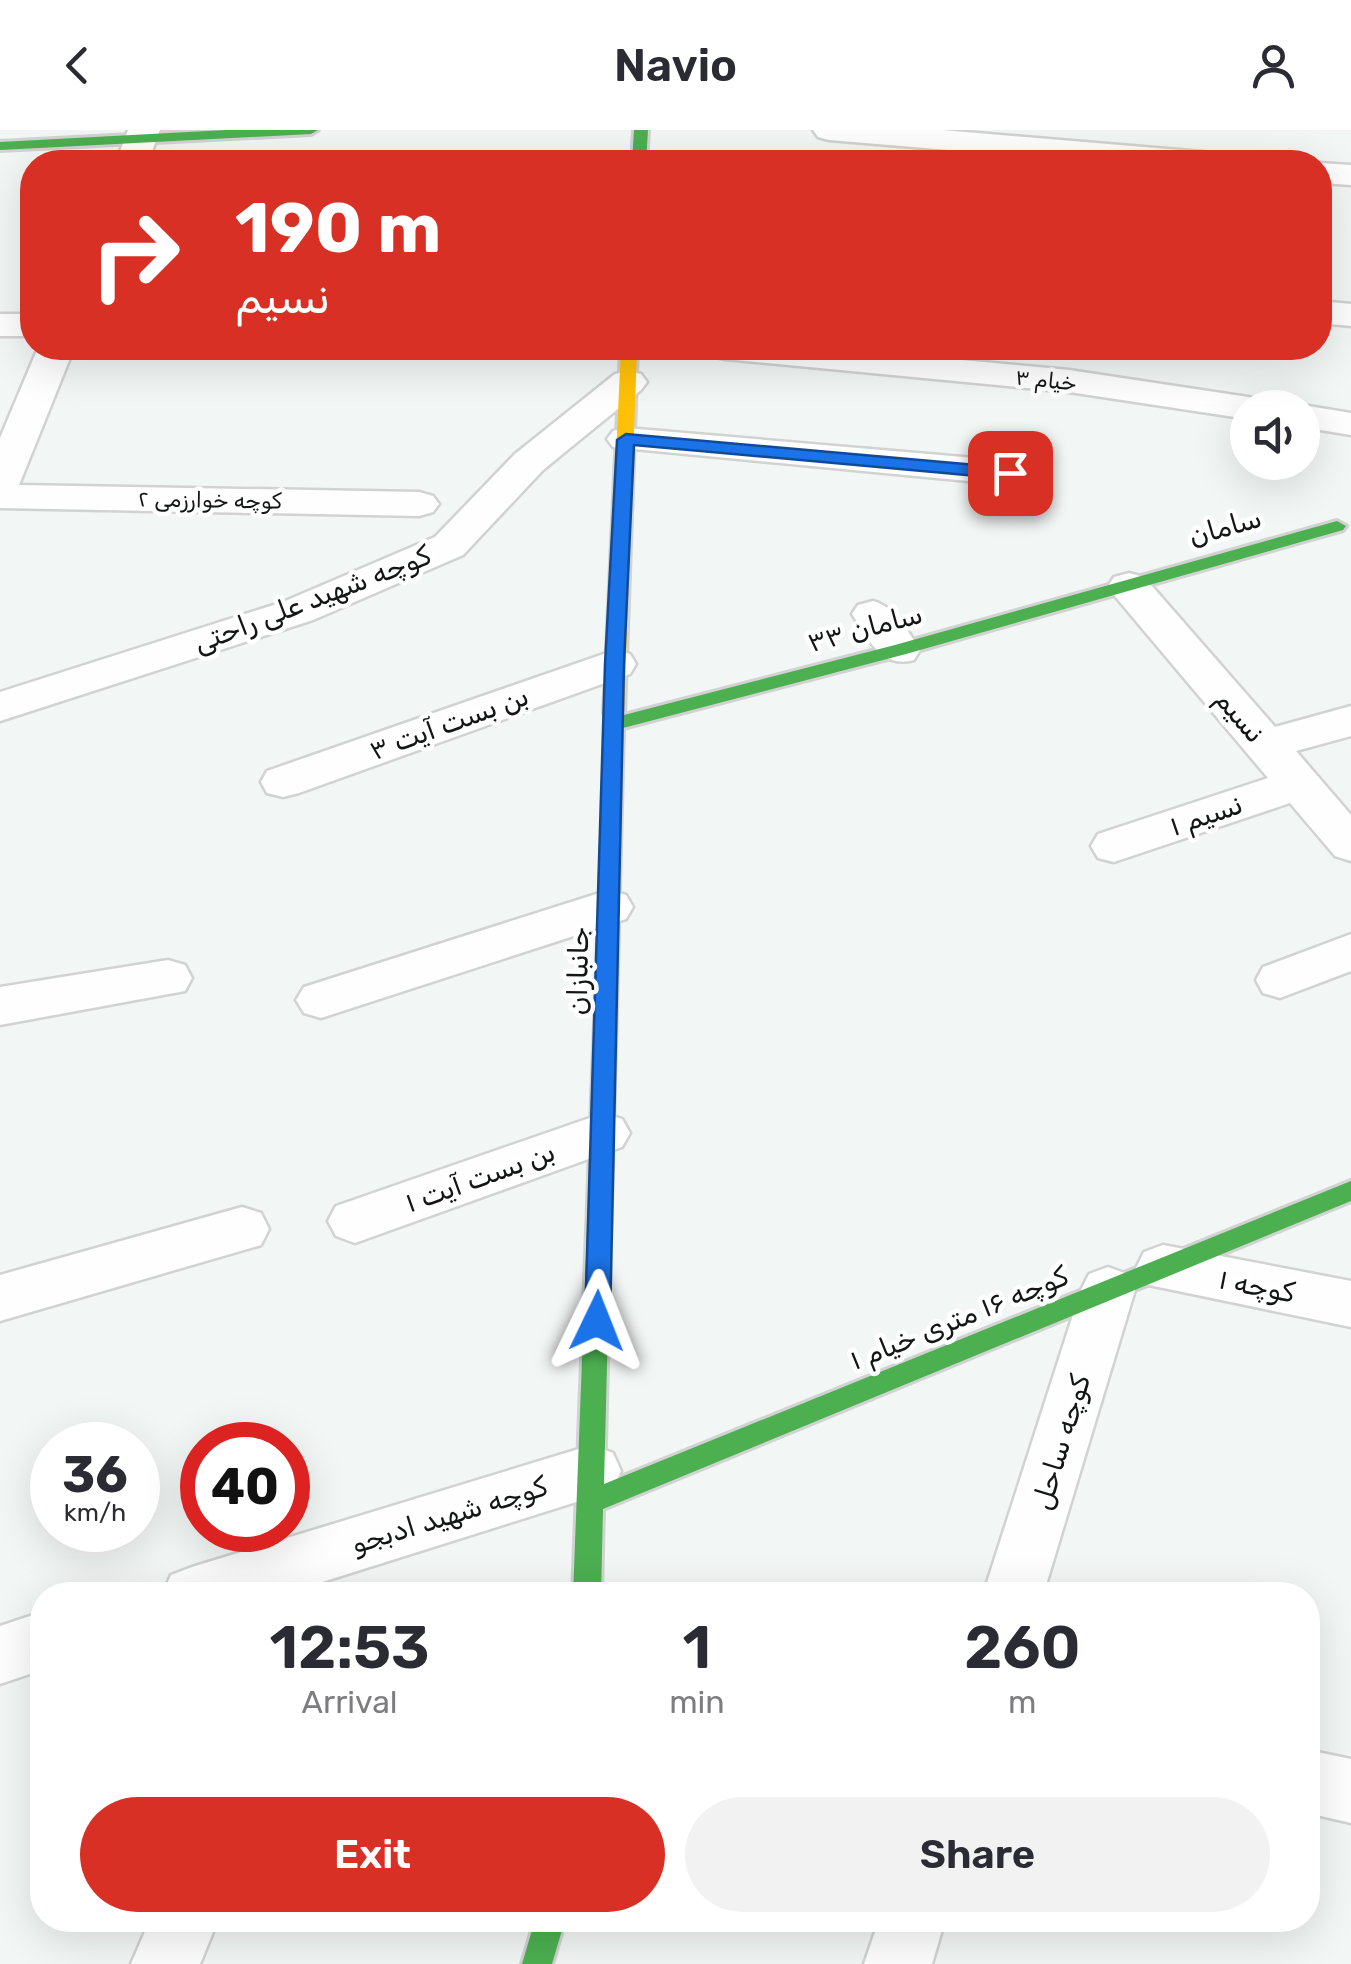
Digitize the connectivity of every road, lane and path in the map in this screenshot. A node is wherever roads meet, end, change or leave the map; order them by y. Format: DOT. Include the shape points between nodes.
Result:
graph roads {
  1 [pos="312,130"];
  2 [pos="829,130"];
  3 [pos="139,144"];
  4 [pos="0,146"];
  5 [pos="1062,150"];
  6 [pos="51,360"];
  7 [pos="846,360"];
  8 [pos="629,365"];
  9 [pos="1230,405"];
  10 [pos="1320,419"];
  11 [pos="1351,424"];
  12 [pos="626,440"];
  13 [pos="1010,473"];
  14 [pos="0,484"];
  15 [pos="0,496"];
  16 [pos="420,504"];
  17 [pos="1337,526"];
  18 [pos="1129,586"];
  19 [pos="873,614"];
  20 [pos="899,650"];
  21 [pos="615,664"];
  22 [pos="0,707"];
  23 [pos="1351,720"];
  24 [pos="615,724"];
  25 [pos="1265,746"];
  26 [pos="282,782"];
  27 [pos="1298,784"];
  28 [pos="1114,846"];
  29 [pos="1351,846"];
  30 [pos="609,906"];
  31 [pos="1351,952"];
  32 [pos="168,978"];
  33 [pos="1280,980"];
  34 [pos="321,1000"];
  35 [pos="0,1006"];
  36 [pos="604,1132"];
  37 [pos="1351,1191"];
  38 [pos="355,1221"];
  39 [pos="242,1229"];
  40 [pos="1163,1268"];
  41 [pos="1108,1290"];
  42 [pos="0,1298"];
  43 [pos="1351,1304"];
  44 [pos="591,1487"];
  45 [pos="341,1570"];
  46 [pos="269,1582"];
  47 [pos="587,1582"];
  48 [pos="1017,1582"];
  49 [pos="30,1646"];
  50 [pos="0,1655"];
  51 [pos="1320,1785"];
  52 [pos="1351,1791"];
  53 [pos="180,1932"];
  54 [pos="546,1932"];
  55 [pos="908,1932"];
  56 [pos="165,1964"];
  57 [pos="537,1964"];
  58 [pos="898,1964"];
  1 -- 3 [label="street"];
  2 -- 5 [label="street"];
  3 -- 4 [label="street"];
  6 -- 14 [label="street"];
  7 -- 9 [label="street, ۳ خیام"];
  8 -- 12 [label="street, جانبازان"];
  8 -- 22 [label="street, کوچه شهید علی راحتی" via="450,546 298,611"];
  10 -- 11 [label="street"];
  12 -- 13 [label="street"];
  12 -- 21 [label="street, جانبازان"];
  15 -- 16 [label="street, کوچه خوارزمی ۲"];
  17 -- 18 [label="street, سامان"];
  18 -- 20 [label="street, ۳۳ سامان"];
  18 -- 25 [label="street, نسیم"];
  19 -- 20 [label="street"];
  20 -- 24 [label="street, ۳۳ سامان"];
  21 -- 24 [label="street, جانبازان"];
  21 -- 26 [label="street, بن بست آیت ۳"];
  23 -- 25 [label="street"];
  24 -- 30 [label="street, جانبازان"];
  25 -- 27 [label="street, نسیم"];
  27 -- 28 [label="street, نسیم ۱"];
  27 -- 29 [label="street, نسیم"];
  30 -- 34 [label="street"];
  30 -- 36 [label="street, جانبازان"];
  31 -- 33 [label="street"];
  32 -- 35 [label="street"];
  36 -- 38 [label="street, ۱ بن بست آیت"];
  36 -- 44 [label="street, جانبازان"];
  37 -- 40 [label="street, ۱ کوچه ۱۶ متری خیام"];
  39 -- 42 [label="street"];
  40 -- 41 [label="street, ۱ کوچه ۱۶ متری خیام"];
  40 -- 43 [label="street, کوچه ۱"];
  41 -- 44 [label="street, ۱ کوچه ۱۶ متری خیام"];
  41 -- 48 [label="street, کوچه ساحل"];
  44 -- 45 [label="street, کوچه شهید ادبجو"];
  44 -- 47 [label="street, جانبازان"];
  45 -- 46 [label="street, کوچه شهید ادبجو"];
  49 -- 50 [label="street"];
  51 -- 52 [label="street"];
  53 -- 56 [label="street"];
  54 -- 57 [label="street"];
  55 -- 58 [label="street"];
}
